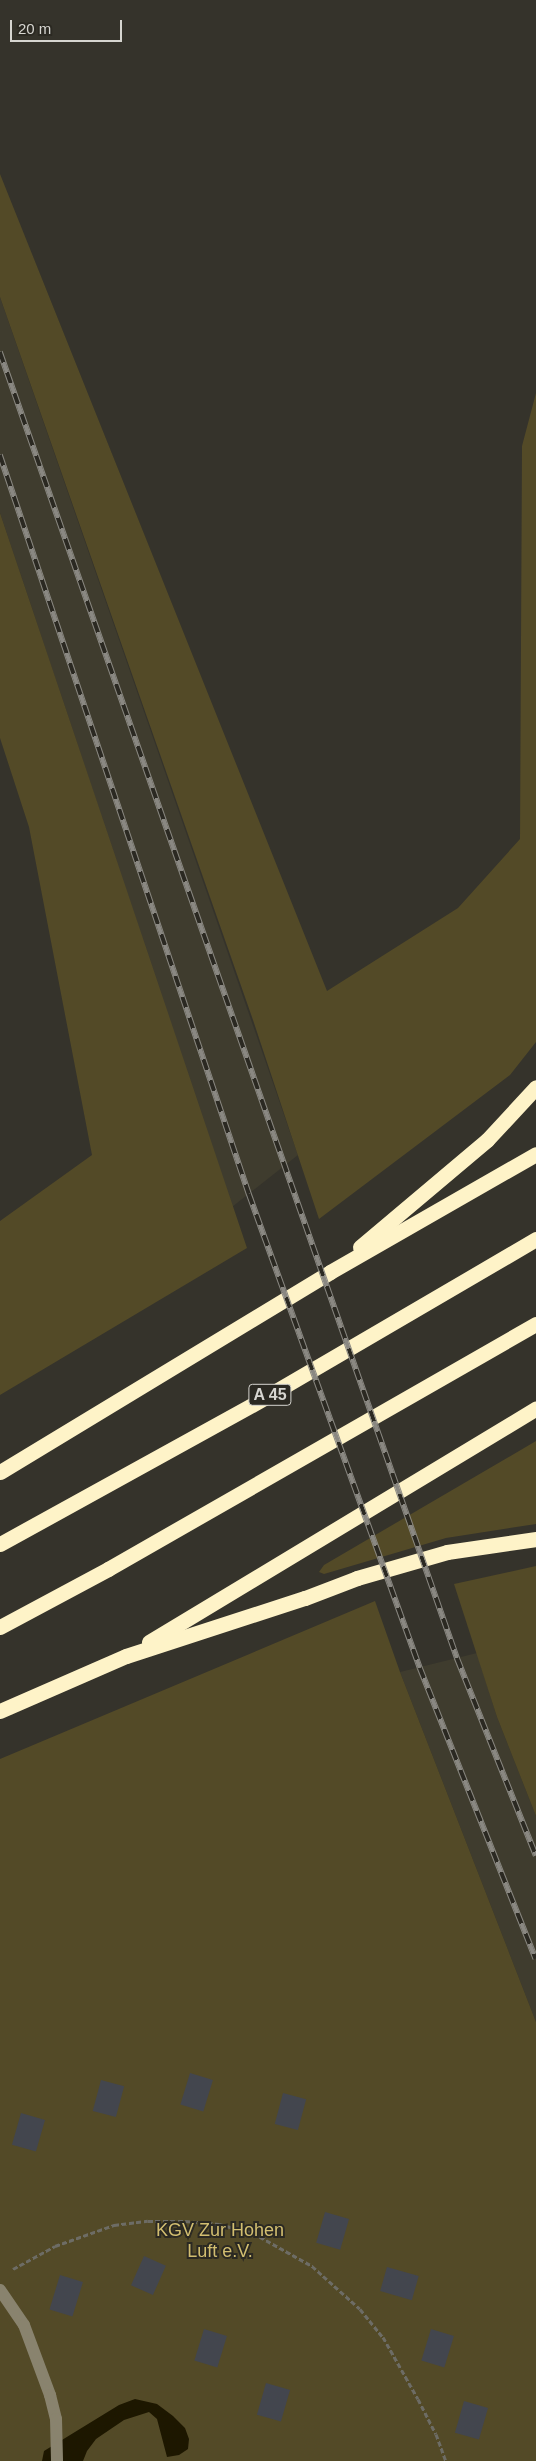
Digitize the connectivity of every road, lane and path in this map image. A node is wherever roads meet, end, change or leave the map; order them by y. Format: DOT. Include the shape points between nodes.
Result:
graph roads {
  1 [pos="536,1087"];
  2 [pos="536,1154"];
  3 [pos="536,1239"];
  4 [pos="330,1272"];
  5 [pos="536,1324"];
  6 [pos="536,1409"];
  7 [pos="0,1472"];
  8 [pos="536,1539"];
  9 [pos="0,1544"];
  10 [pos="0,1627"];
  11 [pos="126,1656"];
  12 [pos="0,1712"];
  13 [pos="8,2272"];
  14 [pos="0,2290"];
  15 [pos="57,2461"];
  16 [pos="446,2461"];
  1 -- 4 [label="highway" via="487,1140"];
  2 -- 4 [label="highway"];
  3 -- 9 [label="highway, A 45" via="264,1398"];
  4 -- 7 [label="highway"];
  5 -- 10 [label="highway" via="117,1564"];
  6 -- 11 [label="highway"];
  8 -- 11 [label="highway" via="438,1555 357,1578"];
  11 -- 12 [label="highway"];
  13 -- 16 [label="path" via="55,2246 114,2225 185,2221 219,2224 253,2233 312,2266 360,2309 383,2337 418,2398"];
  14 -- 15 [label="lane" via="24,2325 50,2395 56,2419"];
}
